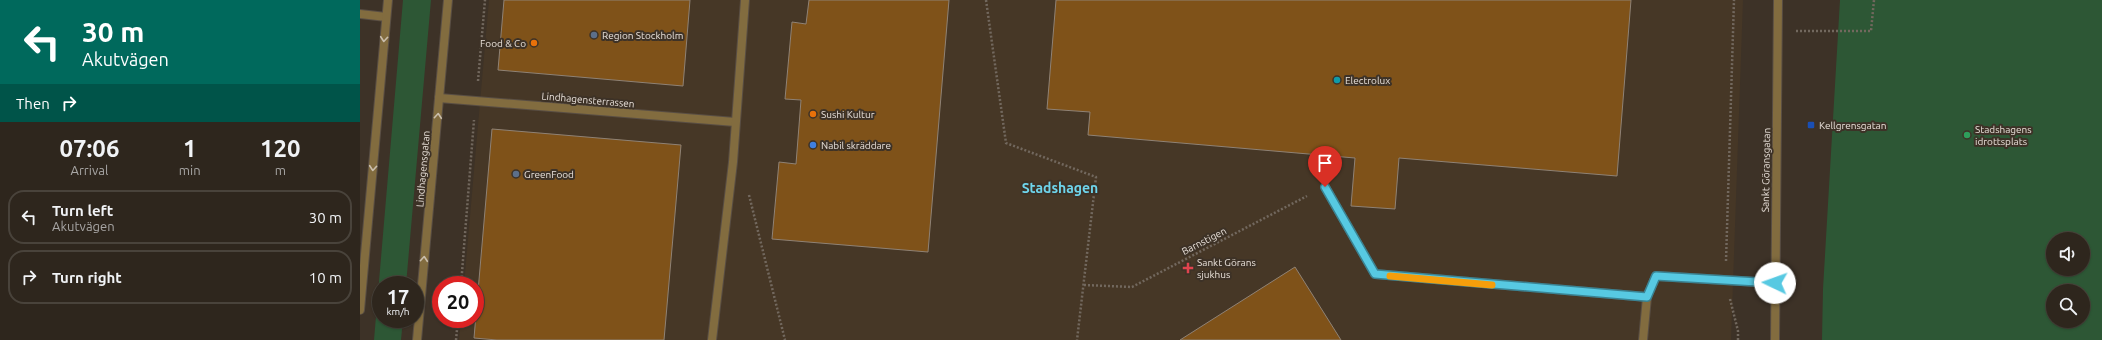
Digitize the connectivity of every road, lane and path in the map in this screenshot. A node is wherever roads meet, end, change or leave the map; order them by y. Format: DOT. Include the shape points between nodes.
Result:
graph roads {
  1 [pos="388,0"];
  2 [pos="448,0"];
  3 [pos="485,0"];
  4 [pos="745,0"];
  5 [pos="986,0"];
  6 [pos="1734,0"];
  7 [pos="1778,0"];
  8 [pos="1874,0"];
  9 [pos="360,14"];
  10 [pos="386,17"];
  11 [pos="1821,31"];
  12 [pos="439,98"];
  13 [pos="476,100"];
  14 [pos="735,122"];
  15 [pos="1325,187"];
  16 [pos="749,193"];
  17 [pos="462,276"];
  18 [pos="1725,280"];
  19 [pos="1775,283"];
  20 [pos="1084,286"];
  21 [pos="1647,297"];
  22 [pos="360,310"];
  23 [pos="457,328"];
  24 [pos="417,340"];
  25 [pos="456,340"];
  26 [pos="712,340"];
  27 [pos="785,340"];
  28 [pos="1076,340"];
  29 [pos="1643,340"];
  30 [pos="1738,340"];
  31 [pos="1776,340"];
  1 -- 10 [label="street"];
  2 -- 12 [label="street, Lindhagensgatan"];
  3 -- 13 [label="path"];
  4 -- 14 [label="street"];
  5 -- 20 [label="path" via="1006,143 1096,177"];
  6 -- 18 [label="path"];
  7 -- 19 [label="street, Sankt Göransgatan"];
  8 -- 11 [label="path" via="1871,31"];
  9 -- 10 [label="street"];
  10 -- 22 [label="street, one-way"];
  12 -- 13 [label="street, Lindhagensterrassen"];
  24 -- 12 [label="street, Lindhagensgatan, one-way"];
  13 -- 14 [label="street, Lindhagensterrassen"];
  13 -- 17 [label="path"];
  14 -- 26 [label="street" via="733,162"];
  15 -- 20 [label="path, Barnstigen" via="1132,287"];
  15 -- 21 [label="street" via="1375,274"];
  16 -- 27 [label="path"];
  18 -- 19 [label="street"];
  18 -- 21 [label="street" via="1656,276"];
  18 -- 30 [label="path"];
  19 -- 31 [label="street, Sankt Göransgatan"];
  20 -- 28 [label="path"];
  21 -- 29 [label="street"];
  23 -- 25 [label="path"];
}
